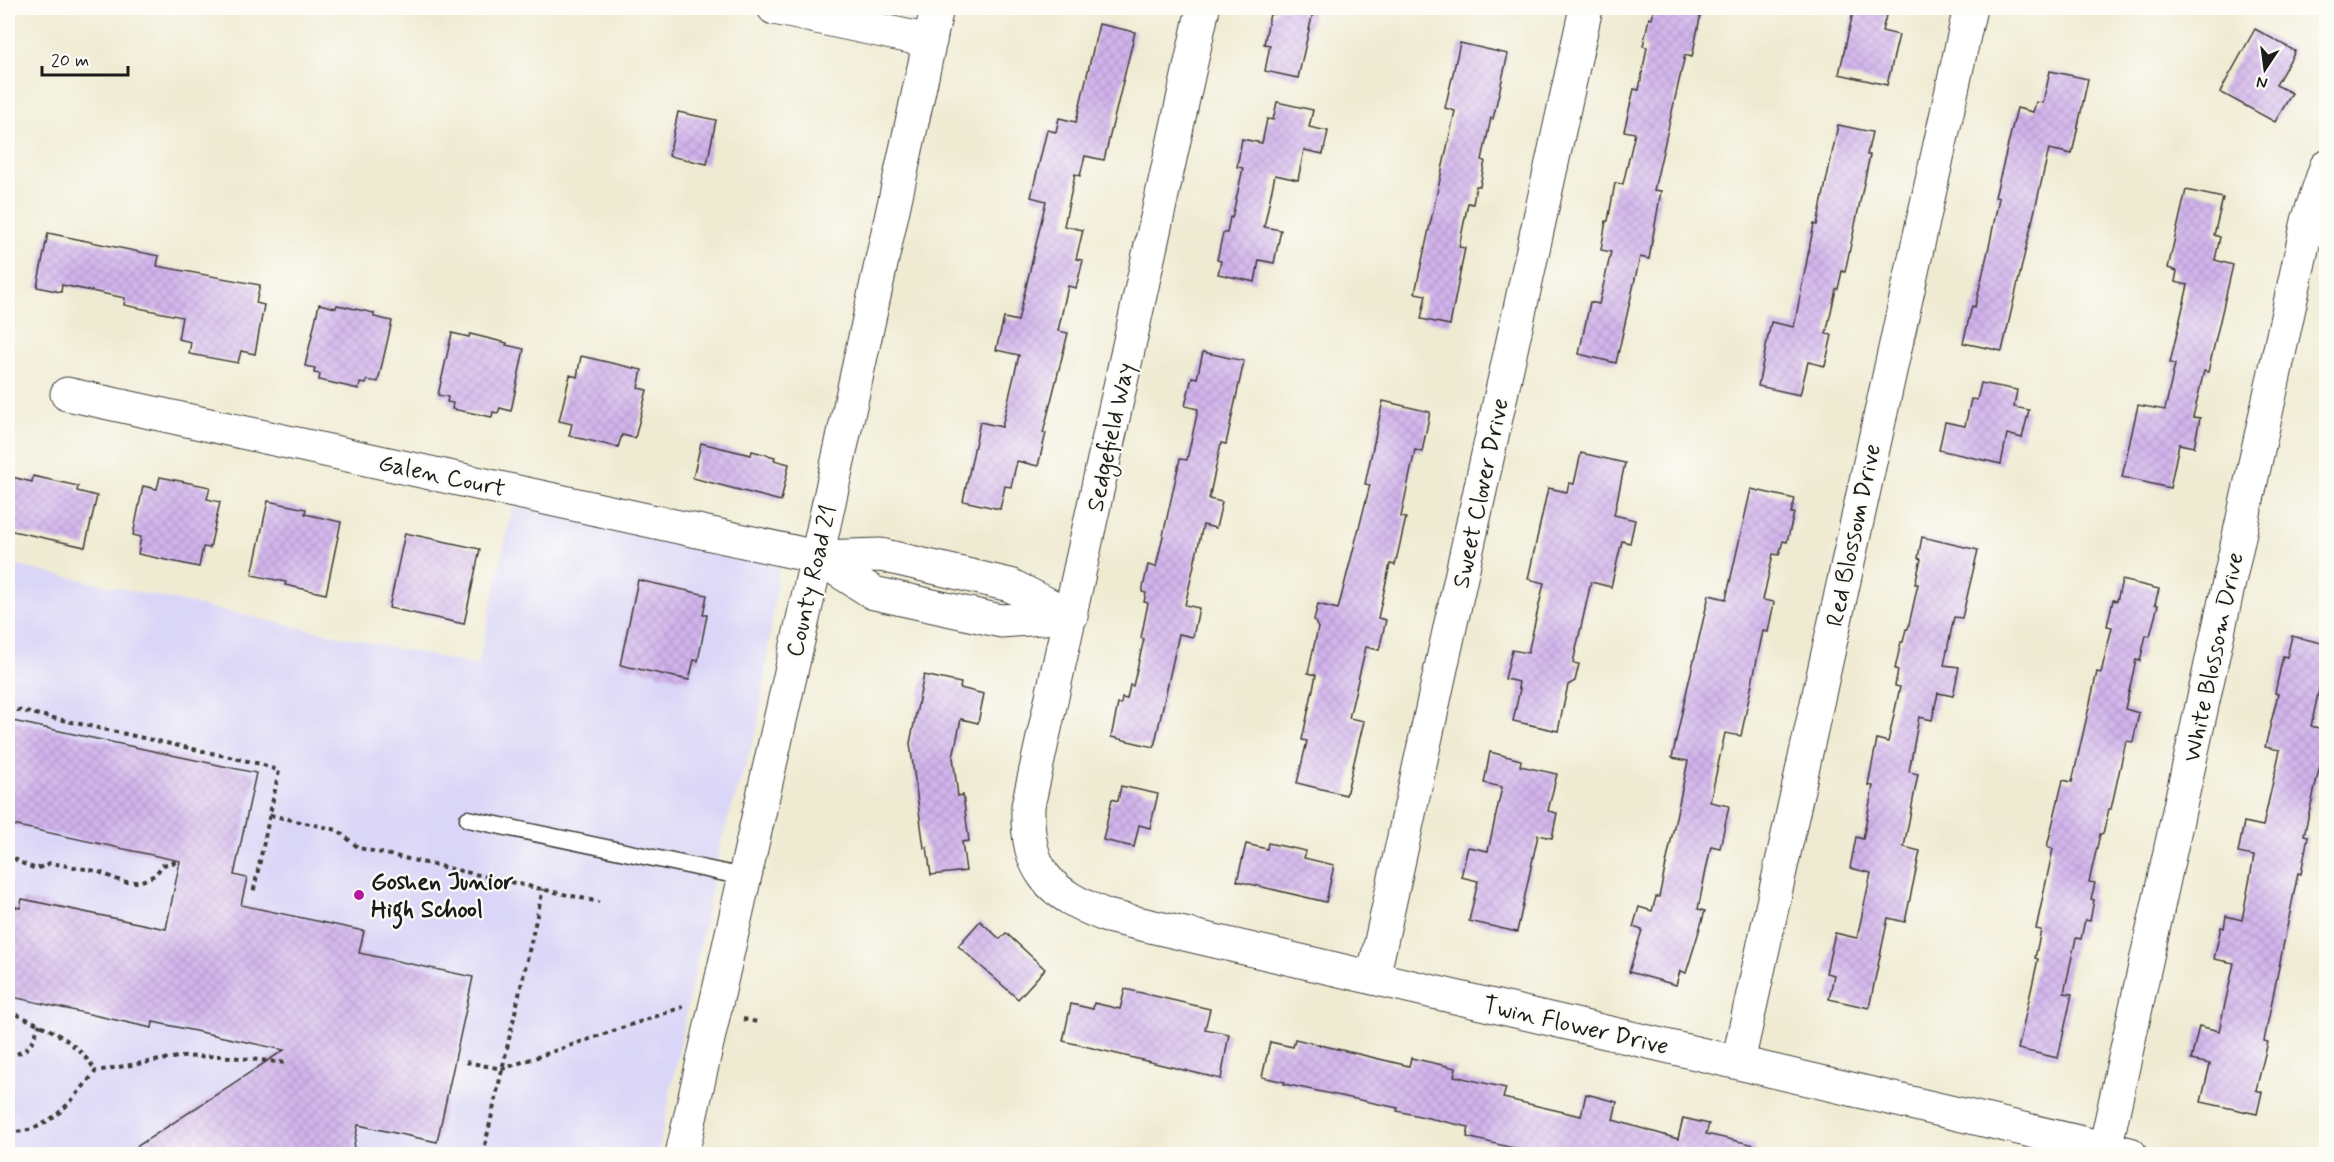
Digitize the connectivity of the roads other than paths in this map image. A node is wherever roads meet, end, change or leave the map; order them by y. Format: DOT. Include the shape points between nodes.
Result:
graph roads {
  1 [pos="774,8"];
  2 [pos="938,8"];
  3 [pos="1203,8"];
  4 [pos="1586,8"];
  5 [pos="1970,8"];
  6 [pos="930,41"];
  7 [pos="2326,167"];
  8 [pos="67,394"];
  9 [pos="818,557"];
  10 [pos="1071,616"];
  11 [pos="468,819"];
  12 [pos="1037,866"];
  13 [pos="744,877"];
  14 [pos="1373,978"];
  15 [pos="1738,1062"];
  16 [pos="2117,1152"];
  17 [pos="682,1155"];
  1 -- 6 [label="street"];
  2 -- 6 [label="street, County Road 21"];
  3 -- 10 [label="street, Sedgefield Way"];
  4 -- 14 [label="street, Sweet Clover Drive"];
  5 -- 15 [label="street, Red Blossom Drive"];
  6 -- 9 [label="street, County Road 21"];
  7 -- 16 [label="street, White Blossom Drive" via="2308,221"];
  8 -- 9 [label="street, Galen Court"];
  9 -- 10 [label="street, Galen Court" via="885,595 1001,621"];
  9 -- 13 [label="street, County Road 21"];
  10 -- 12 [label="street, Sedgefield Way" via="1028,806 1027,832"];
  11 -- 13 [label="lane"];
  12 -- 14 [label="street, Twin Flower Drive" via="1059,893 1107,916"];
  13 -- 17 [label="street, County Road 21"];
  14 -- 15 [label="street, Twin Flower Drive"];
  15 -- 16 [label="street, Twin Flower Drive"];
}
